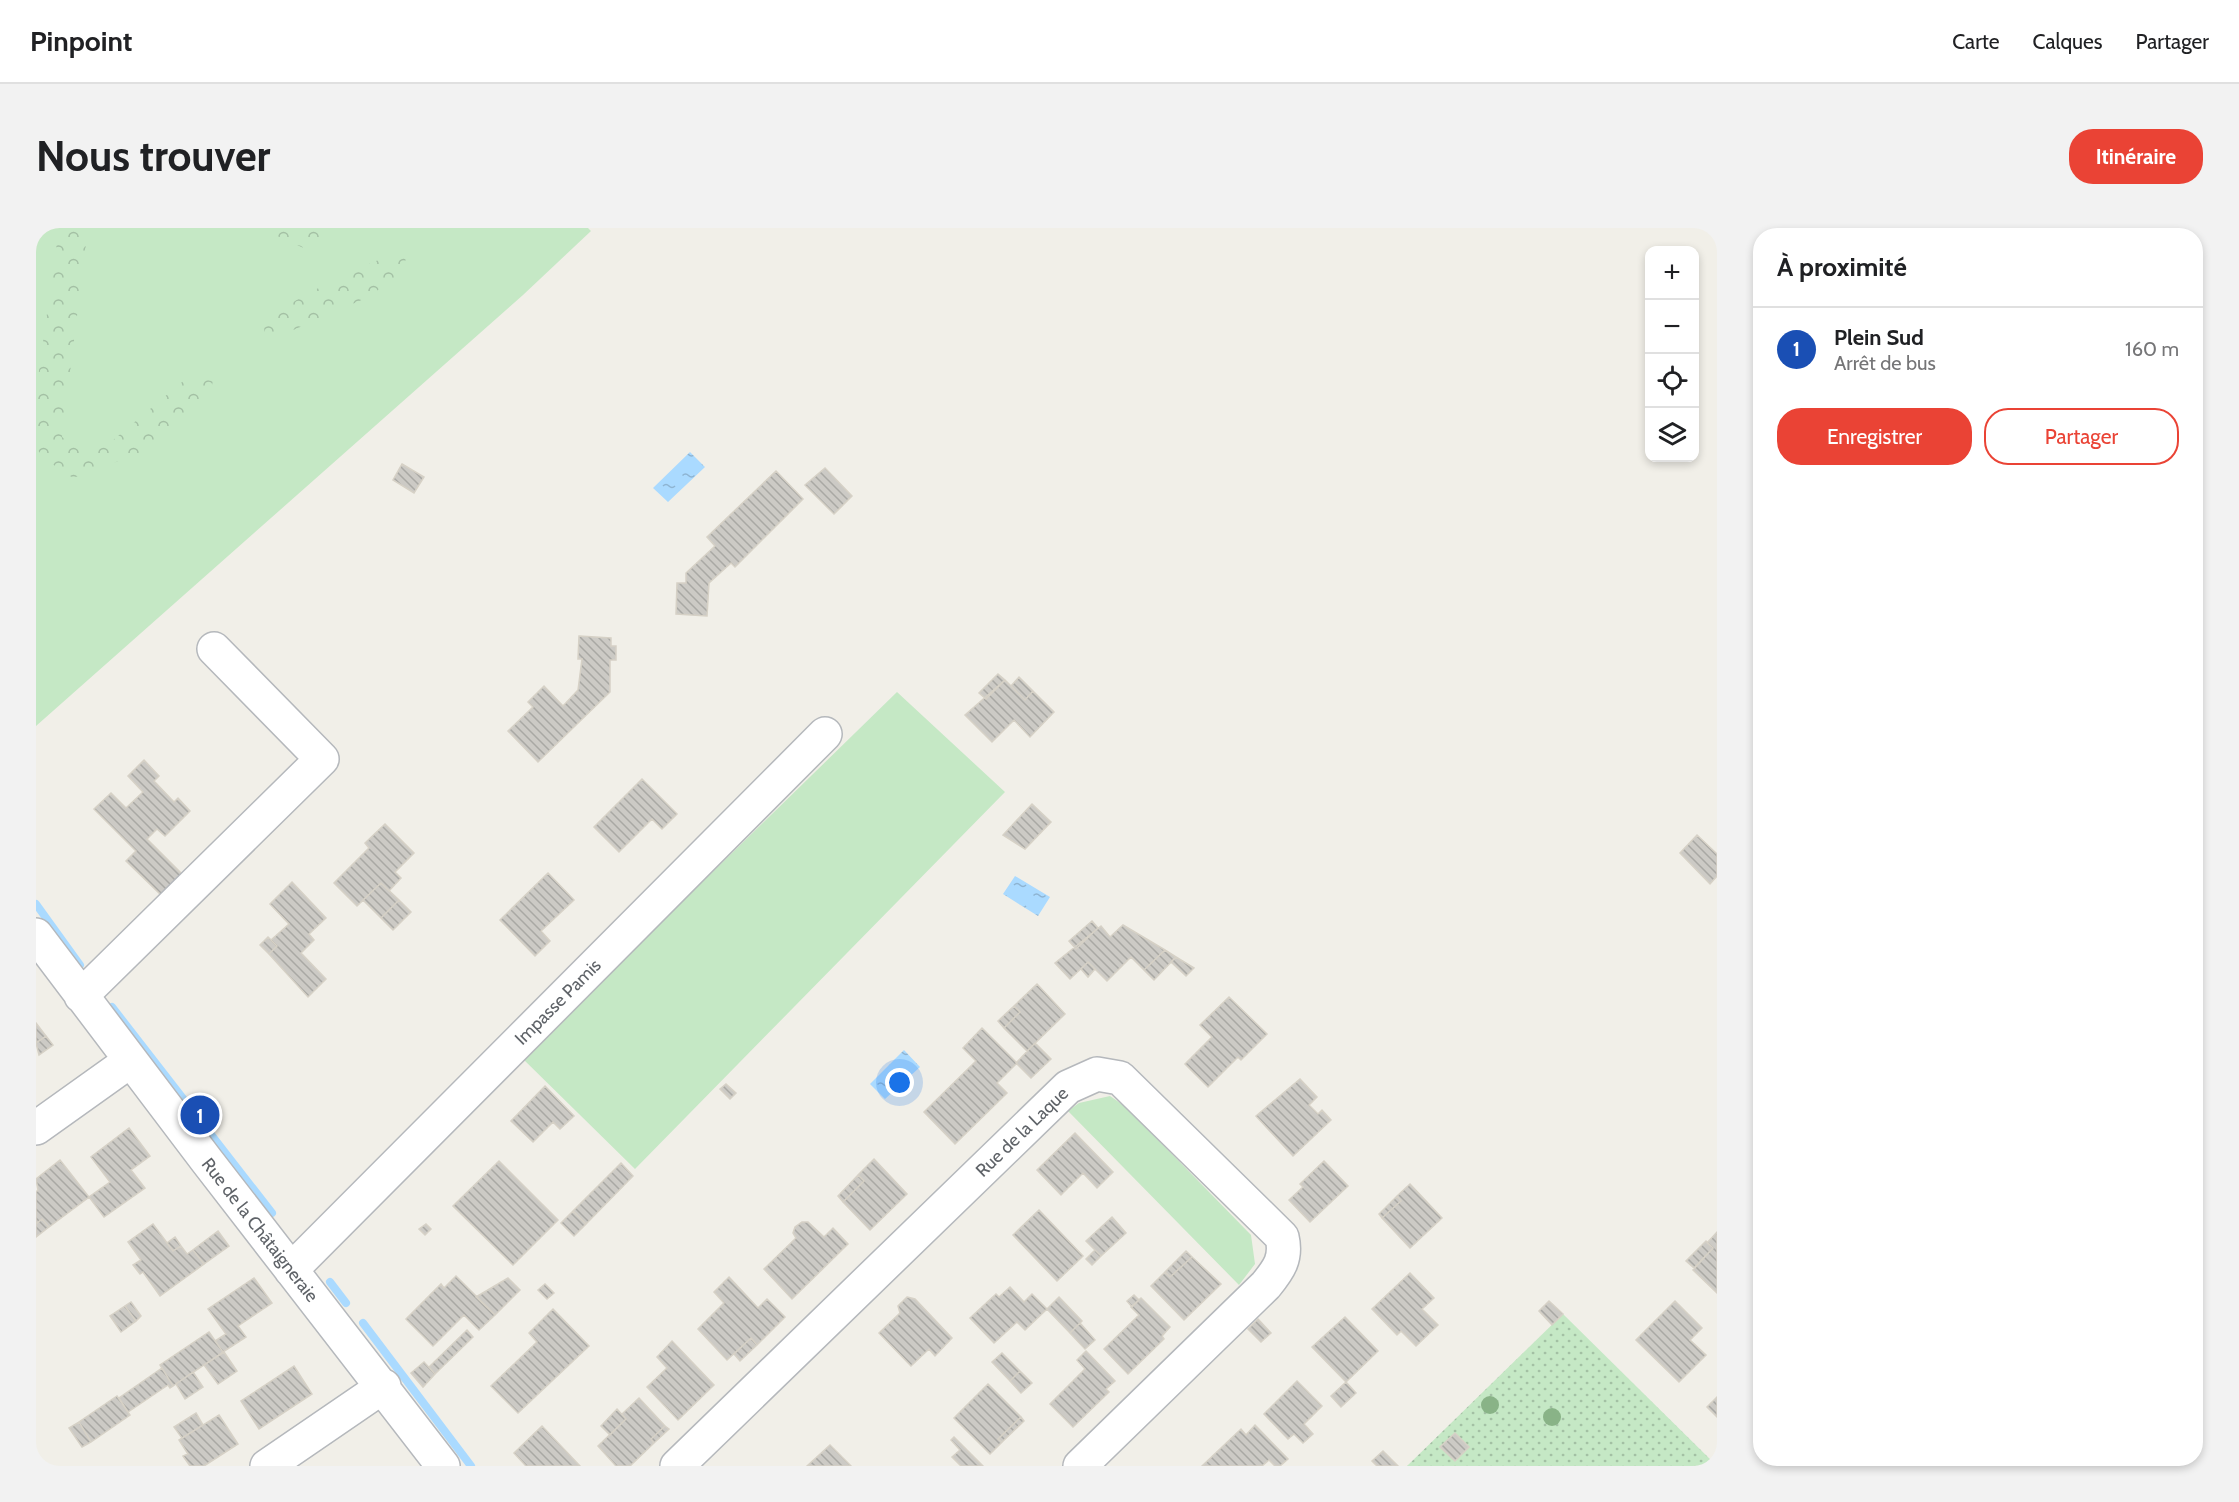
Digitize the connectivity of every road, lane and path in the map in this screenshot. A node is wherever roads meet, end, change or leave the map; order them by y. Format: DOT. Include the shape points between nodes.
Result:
graph roads {
  1 [pos="214,649"];
  2 [pos="825,734"];
  3 [pos="36,936"];
  4 [pos="81,996"];
  5 [pos="130,1061"];
  6 [pos="36,1128"];
  7 [pos="291,1270"];
  8 [pos="384,1386"];
  9 [pos="267,1466"];
  10 [pos="443,1466"];
  11 [pos="677,1466"];
  12 [pos="1080,1466"];
  1 -- 4 [label="street" via="322,759"];
  2 -- 7 [label="street, Impasse Pamis"];
  3 -- 4 [label="street, Rue de la Châtaigneraie"];
  4 -- 5 [label="street, Rue de la Châtaigneraie"];
  5 -- 6 [label="street"];
  5 -- 7 [label="street, Rue de la Châtaigneraie"];
  7 -- 8 [label="street, Rue de la Châtaigneraie"];
  8 -- 9 [label="street"];
  8 -- 10 [label="street, Rue de la Châtaigneraie"];
  11 -- 12 [label="street, Rue de la Laque" via="1068,1087 1097,1074 1120,1078 1282,1237 1285,1251 1280,1267 1266,1285"];
}
